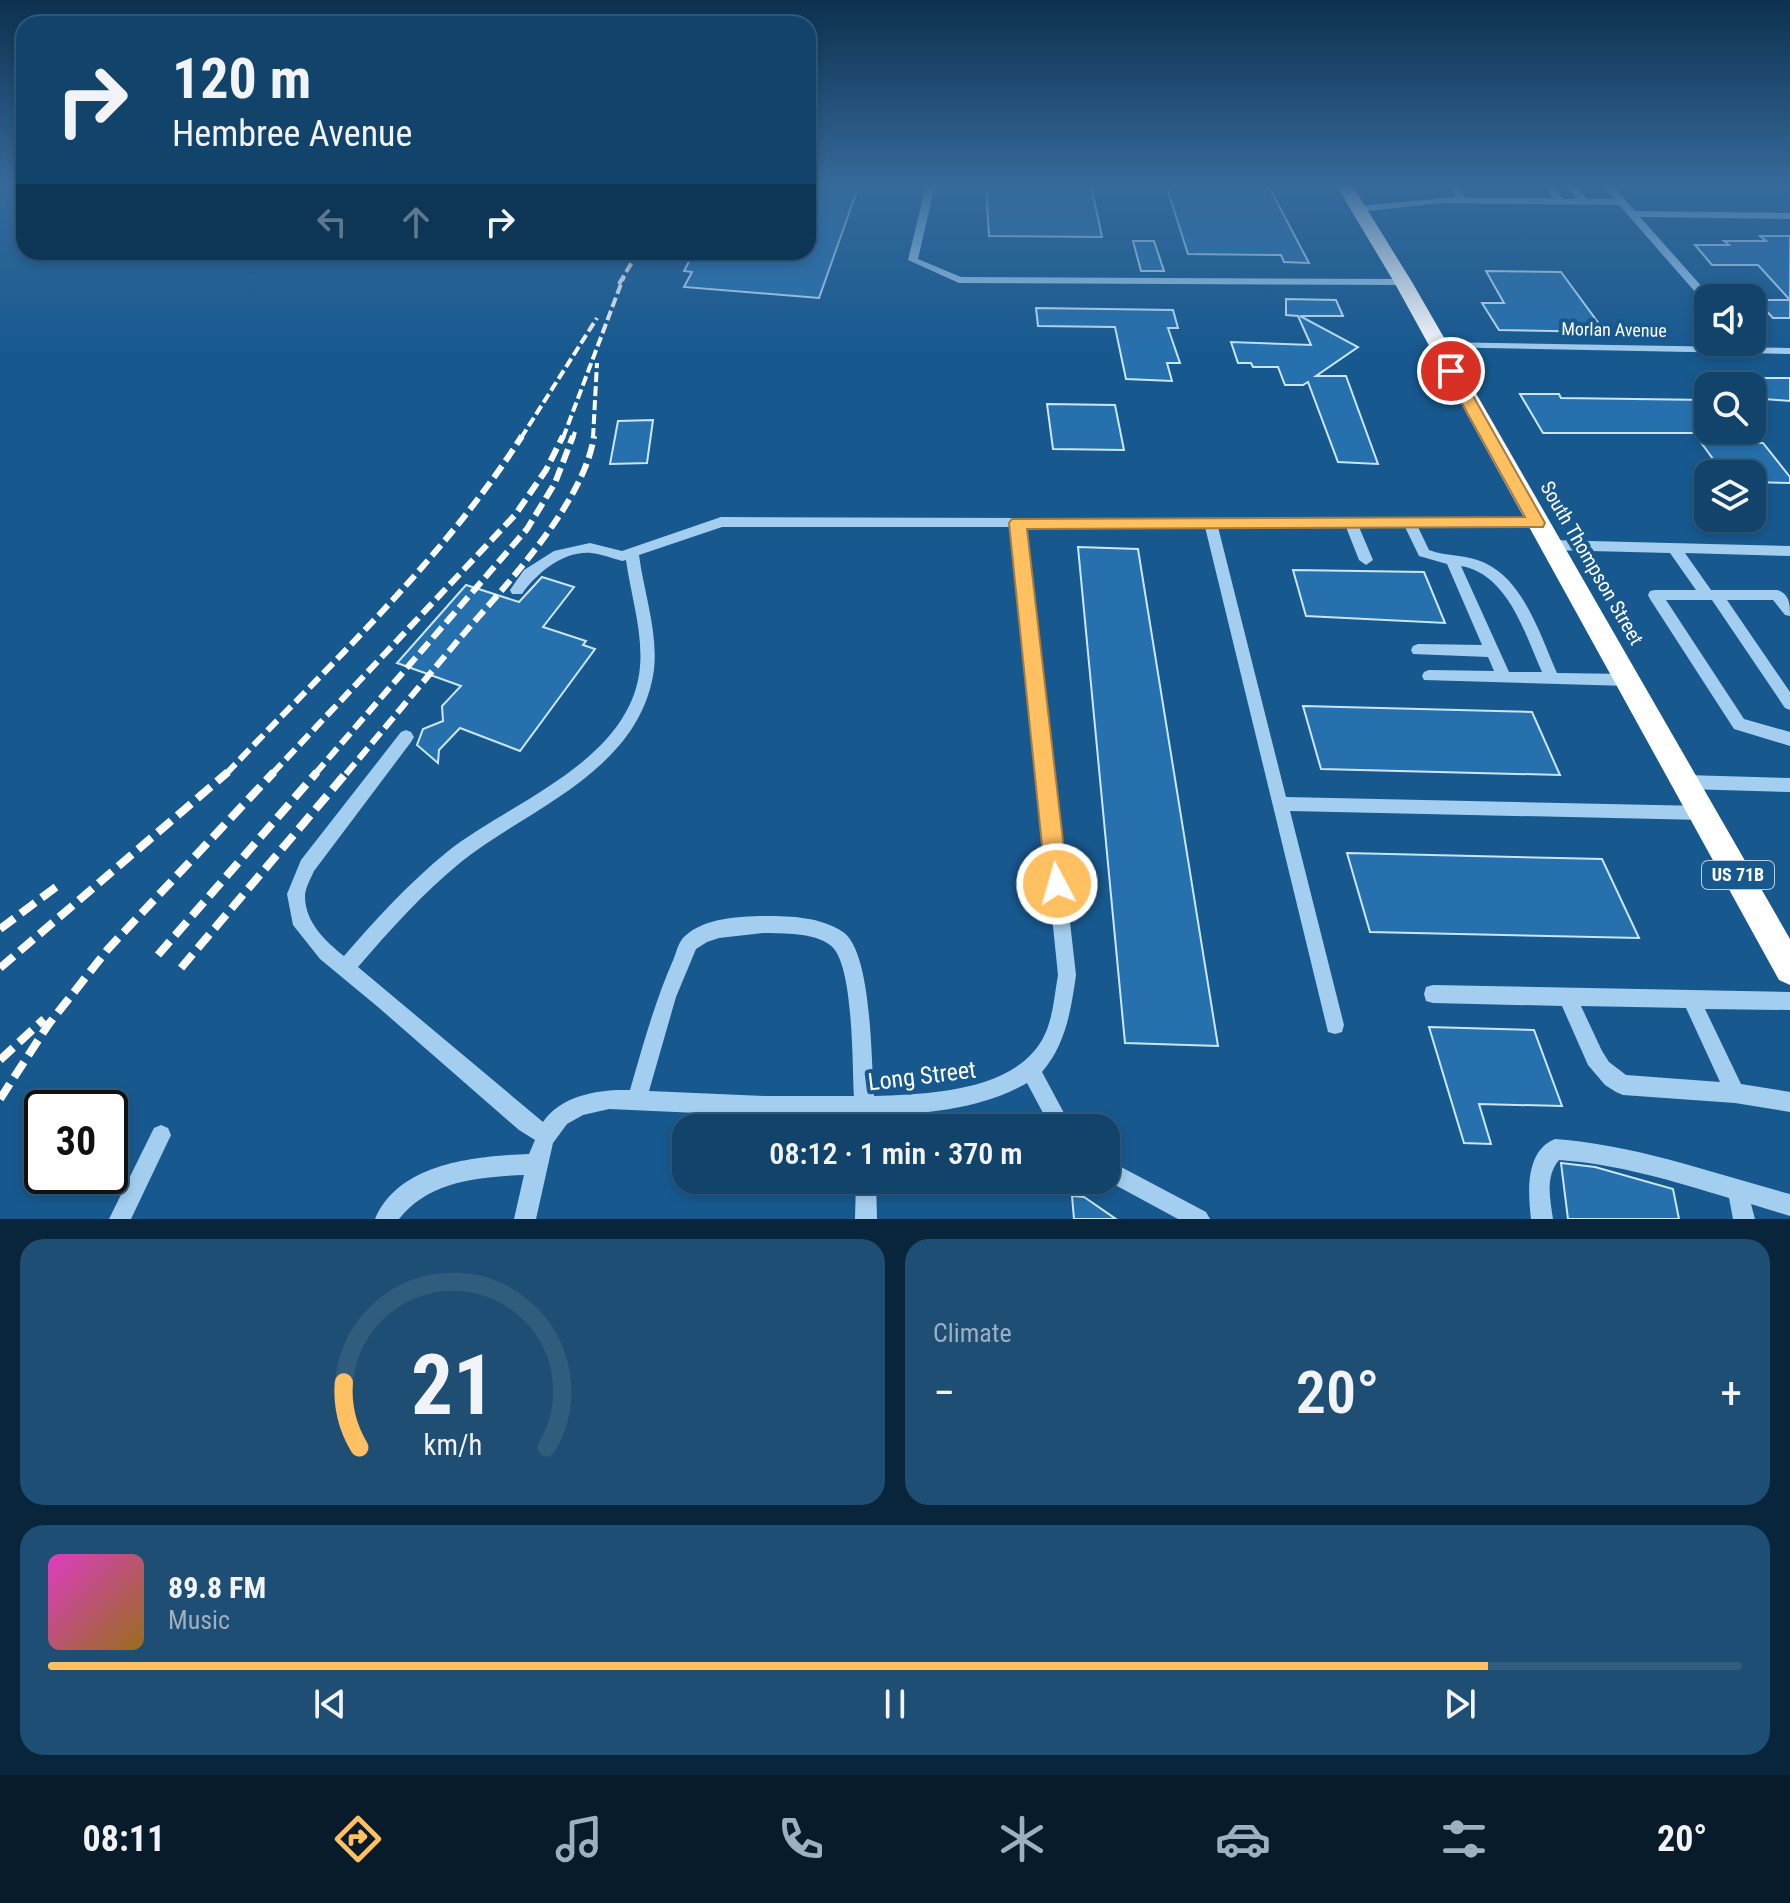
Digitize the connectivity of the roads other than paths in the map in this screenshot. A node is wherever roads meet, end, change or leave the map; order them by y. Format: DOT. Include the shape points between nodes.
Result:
graph roads {
  1 [pos="917,242"];
  2 [pos="1379,242"];
  3 [pos="1658,242"];
  4 [pos="1403,282"];
  5 [pos="1694,284"];
  6 [pos="1437,345"];
  7 [pos="1694,346"];
  8 [pos="1766,348"];
  9 [pos="1790,351"];
  10 [pos="1018,523"];
  11 [pos="1210,523"];
  12 [pos="1351,523"];
  13 [pos="1409,523"];
  14 [pos="1537,523"];
  15 [pos="1550,545"];
  16 [pos="1674,548"];
  17 [pos="1790,551"];
  18 [pos="632,554"];
  19 [pos="1366,560"];
  20 [pos="1452,561"];
  21 [pos="517,590"];
  22 [pos="1711,595"];
  23 [pos="1790,611"];
  24 [pos="1418,650"];
  25 [pos="1493,651"];
  26 [pos="1429,676"];
  27 [pos="1504,677"];
  28 [pos="1552,678"];
  29 [pos="1628,680"];
  30 [pos="1790,704"];
  31 [pos="406,737"];
  32 [pos="1790,739"];
  33 [pos="1686,782"];
  34 [pos="1790,785"];
  35 [pos="1281,804"];
  36 [pos="1704,813"];
  37 [pos="345,968"];
  38 [pos="1790,969"];
  39 [pos="1433,994"];
  40 [pos="1568,997"];
  41 [pos="1691,999"];
  42 [pos="1790,1001"];
  43 [pos="1335,1025"];
  44 [pos="1031,1071"];
  45 [pos="1735,1093"];
  46 [pos="637,1100"];
  47 [pos="1790,1102"];
  48 [pos="866,1108"];
  49 [pos="866,1114"];
  50 [pos="1054,1114"];
  51 [pos="161,1135"];
  52 [pos="547,1136"];
  53 [pos="537,1164"];
  54 [pos="1120,1177"];
  55 [pos="1738,1191"];
  56 [pos="866,1194"];
  57 [pos="1790,1205"];
  58 [pos="120,1219"];
  59 [pos="386,1219"];
  60 [pos="525,1219"];
  61 [pos="866,1219"];
  62 [pos="1199,1219"];
  63 [pos="1542,1219"];
  64 [pos="1744,1219"];
  1 -- 4 [label="street" via="913,260 959,280"];
  2 -- 4 [label="highway, South Thompson Street / US 71B"];
  3 -- 5 [label="street"];
  4 -- 6 [label="highway, South Thompson Street / US 71B"];
  6 -- 7 [label="street, Morlan Avenue"];
  6 -- 14 [label="highway, South Thompson Street / US 71B"];
  8 -- 9 [label="street, Morlan Avenue"];
  10 -- 11 [label="street"];
  10 -- 18 [label="street" via="721,522"];
  10 -- 44 [label="street, Long Street" via="1067,975 1056,1037"];
  11 -- 12 [label="street"];
  11 -- 35 [label="street"];
  12 -- 13 [label="street"];
  12 -- 19 [label="street"];
  13 -- 14 [label="street"];
  13 -- 20 [label="street" via="1424,553"];
  14 -- 15 [label="highway, South Thompson Street / US 71B"];
  15 -- 16 [label="street"];
  15 -- 29 [label="highway, South Thompson Street / US 71B"];
  16 -- 17 [label="street"];
  16 -- 22 [label="street"];
  18 -- 21 [label="street" via="590,548 559,554 529,574"];
  18 -- 37 [label="street" via="646,675 627,727 580,771 459,854 405,899"];
  20 -- 25 [label="street"];
  20 -- 28 [label="street" via="1480,565 1502,580"];
  22 -- 23 [label="street" via="1777,595"];
  22 -- 30 [label="street"];
  22 -- 32 [label="street" via="1655,595 1739,724"];
  24 -- 25 [label="street"];
  25 -- 27 [label="street"];
  26 -- 27 [label="street"];
  27 -- 28 [label="street"];
  28 -- 29 [label="street"];
  29 -- 33 [label="highway, South Thompson Street / US 71B"];
  31 -- 37 [label="street" via="307,866 296,894 302,925"];
  33 -- 34 [label="street"];
  33 -- 36 [label="highway, South Thompson Street / US 71B"];
  35 -- 36 [label="street"];
  35 -- 43 [label="street"];
  36 -- 38 [label="highway, South Thompson Street / US 71B"];
  37 -- 52 [label="street"];
  39 -- 40 [label="street"];
  40 -- 41 [label="street"];
  40 -- 45 [label="street" via="1597,1065 1608,1078 1646,1089"];
  41 -- 42 [label="street"];
  41 -- 45 [label="street"];
  44 -- 48 [label="street, Long Street" via="990,1092"];
  44 -- 50 [label="street"];
  45 -- 47 [label="street"];
  46 -- 48 [label="street, Long Street"];
  46 -- 48 [label="street" via="669,988 691,943 710,931 781,925 818,929 837,939 848,954 856,978"];
  46 -- 52 [label="street, Long Street" via="579,1106 558,1118"];
  48 -- 49 [label="street"];
  51 -- 58 [label="street"];
  52 -- 53 [label="street, Long Street"];
  53 -- 59 [label="street" via="490,1166 431,1180 407,1194"];
  53 -- 60 [label="street, Long Street"];
  54 -- 62 [label="street"];
  55 -- 57 [label="street"];
  55 -- 63 [label="street" via="1616,1157 1555,1149 1543,1160 1537,1184"];
  55 -- 64 [label="street"];
  56 -- 61 [label="street"];
}
